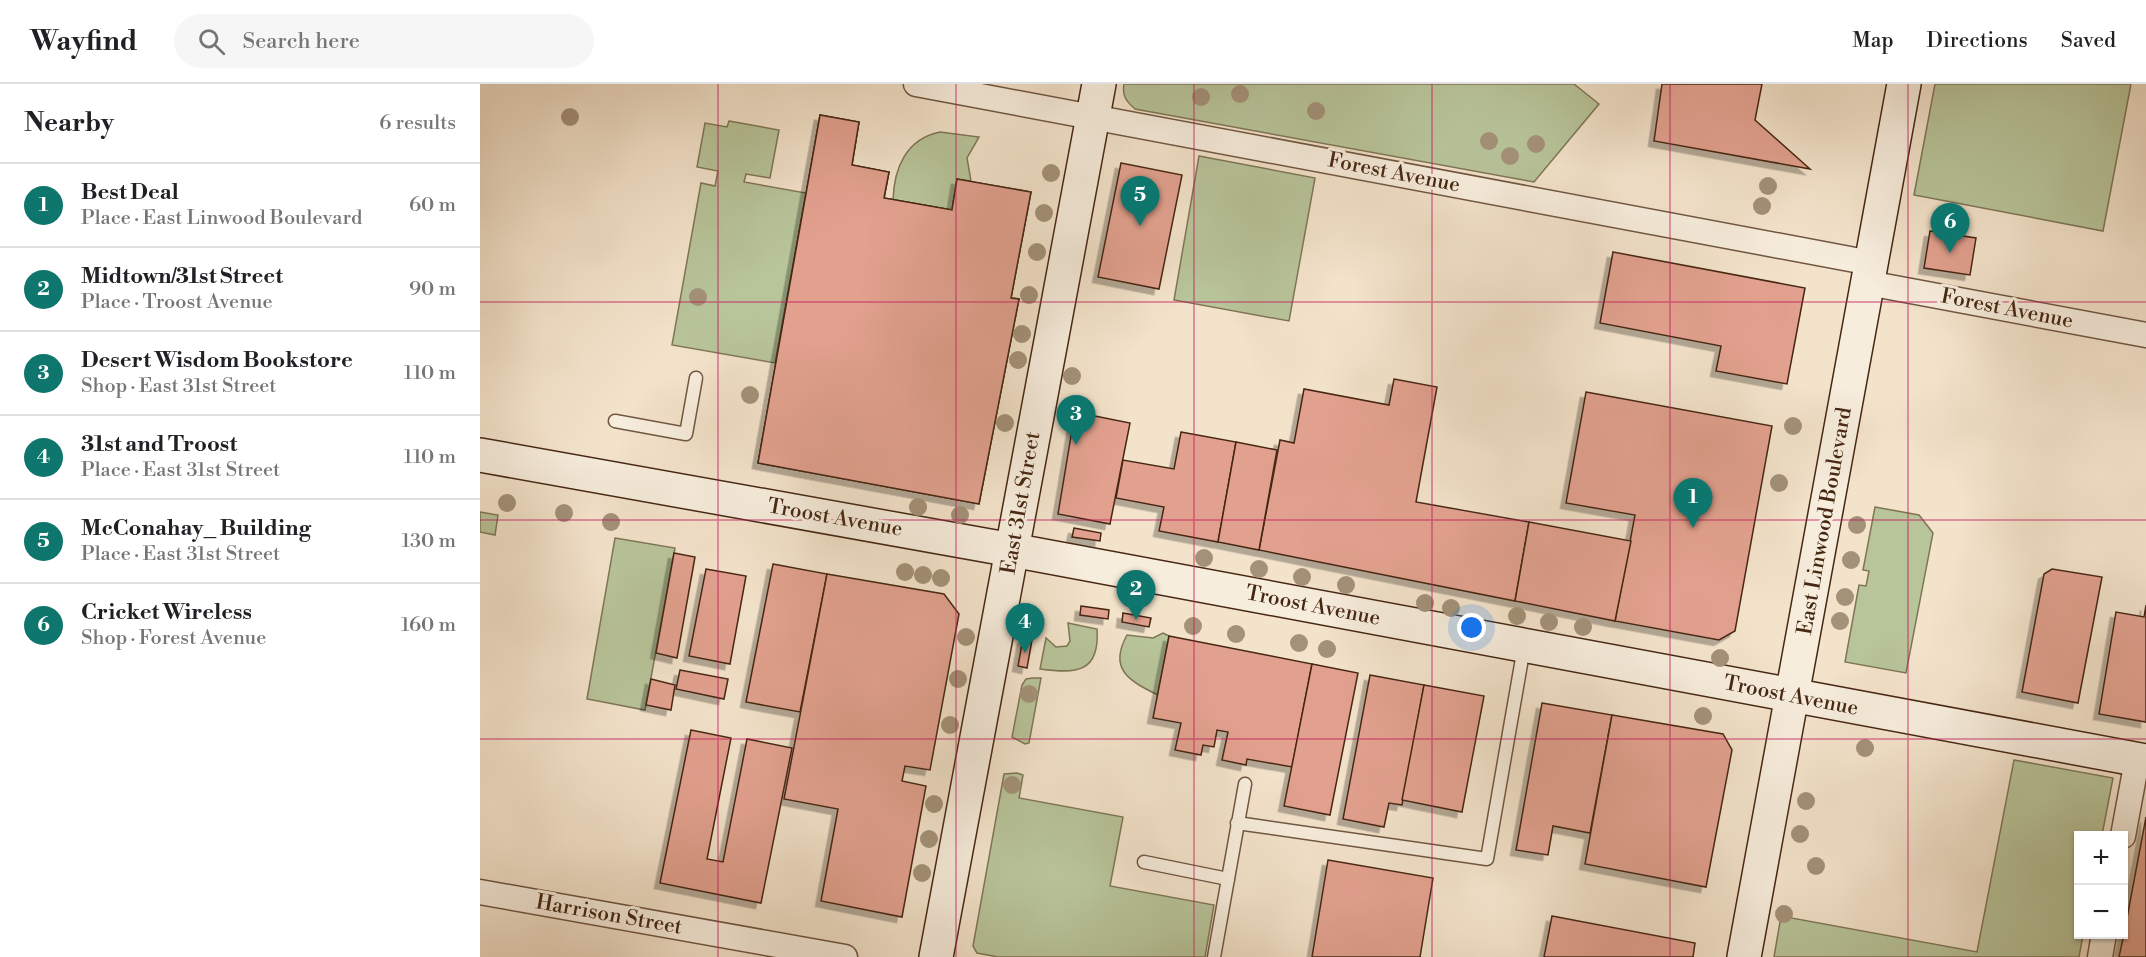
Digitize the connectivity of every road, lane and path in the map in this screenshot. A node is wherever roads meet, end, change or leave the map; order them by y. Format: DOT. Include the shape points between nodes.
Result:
graph roads {
  1 [pos="916,84"];
  2 [pos="1099,84"];
  3 [pos="1904,84"];
  4 [pos="984,90"];
  5 [pos="1093,116"];
  6 [pos="1870,273"];
  7 [pos="2146,335"];
  8 [pos="696,378"];
  9 [pos="615,421"];
  10 [pos="480,455"];
  11 [pos="1012,550"];
  12 [pos="1524,646"];
  13 [pos="1793,696"];
  14 [pos="2142,761"];
  15 [pos="1245,784"];
  16 [pos="1237,823"];
  17 [pos="2124,831"];
  18 [pos="1144,862"];
  19 [pos="1228,879"];
  20 [pos="480,892"];
  21 [pos="2103,939"];
  22 [pos="845,957"];
  23 [pos="936,957"];
  24 [pos="1214,957"];
  25 [pos="1744,957"];
  26 [pos="2100,957"];
  1 -- 4 [label="street, Forest Avenue"];
  2 -- 5 [label="main road, East 31st Street"];
  3 -- 6 [label="main road, East Linwood Boulevard"];
  4 -- 5 [label="street, Forest Avenue"];
  5 -- 6 [label="street, Forest Avenue"];
  5 -- 11 [label="main road, East 31st Street"];
  6 -- 7 [label="street, Forest Avenue"];
  6 -- 13 [label="main road, East Linwood Boulevard"];
  8 -- 9 [label="lane" via="686,434"];
  10 -- 11 [label="main road, Troost Avenue"];
  11 -- 12 [label="main road, Troost Avenue"];
  11 -- 23 [label="main road, East 31st Street"];
  12 -- 13 [label="main road, Troost Avenue"];
  12 -- 16 [label="lane" via="1486,859"];
  13 -- 14 [label="main road, Troost Avenue"];
  13 -- 25 [label="main road, East Linwood Boulevard"];
  14 -- 17 [label="street"];
  15 -- 16 [label="lane"];
  16 -- 19 [label="lane"];
  18 -- 19 [label="lane"];
  19 -- 24 [label="lane"];
  20 -- 22 [label="street, Harrison Street"];
  21 -- 26 [label="street"];
}
